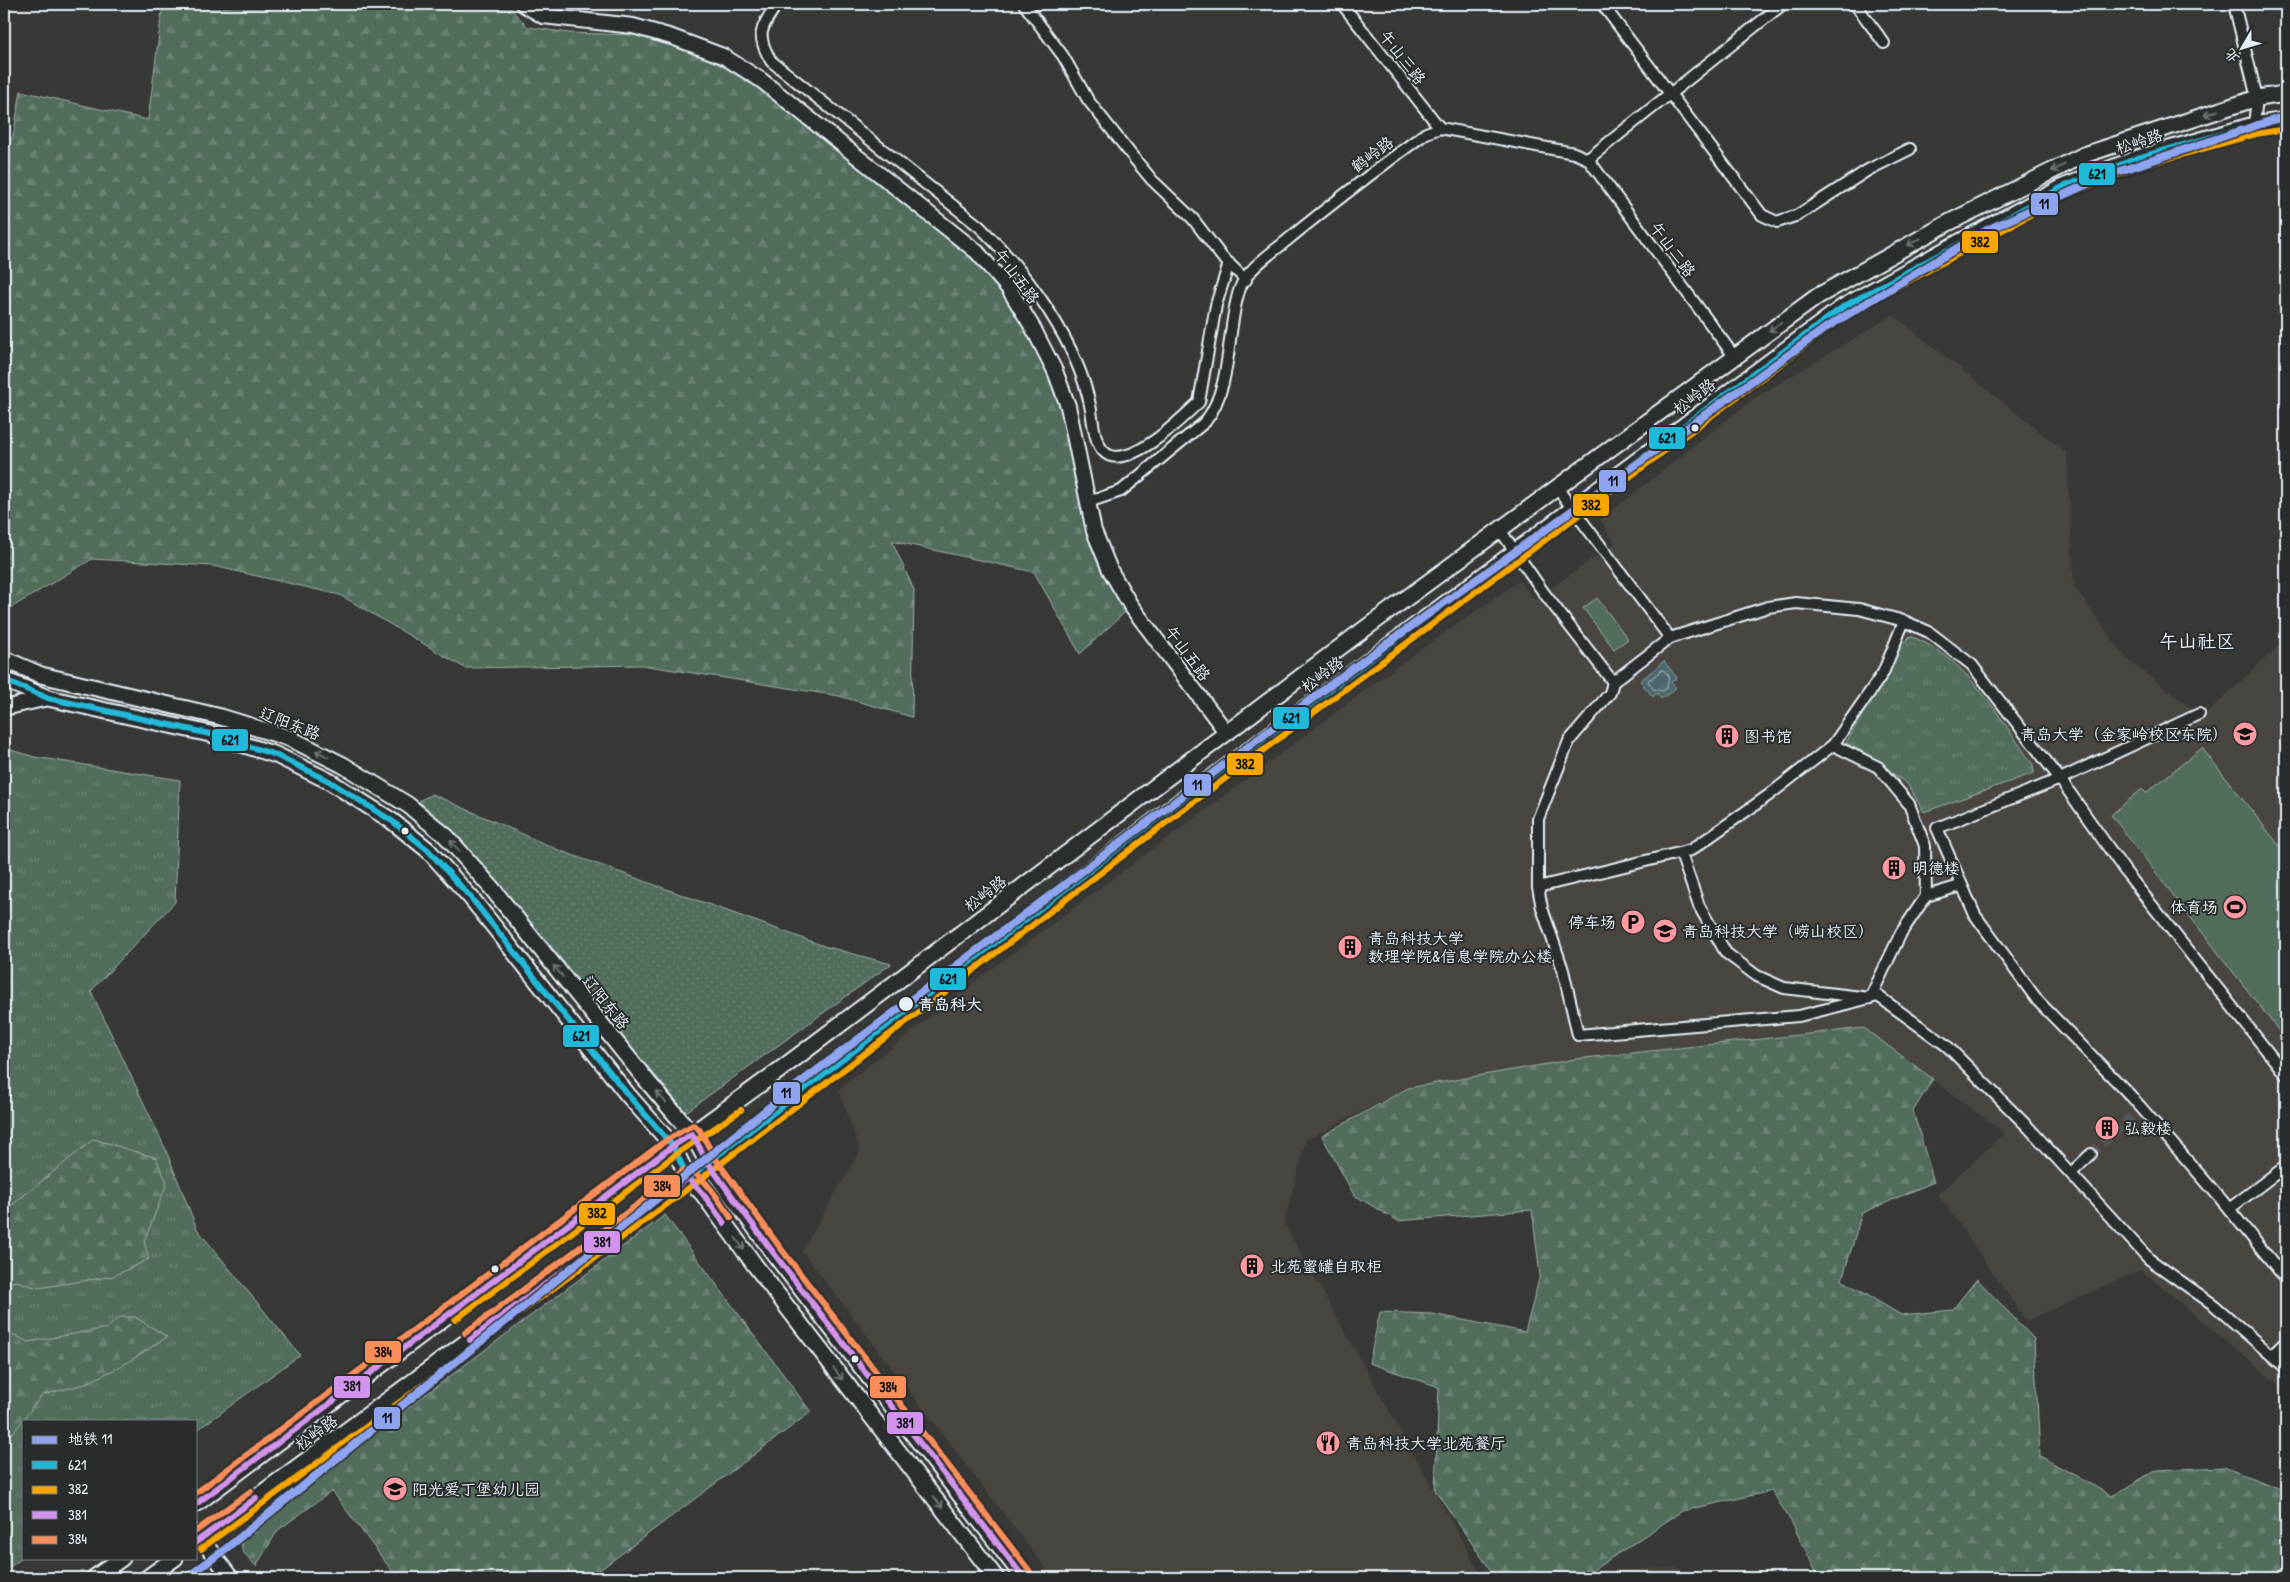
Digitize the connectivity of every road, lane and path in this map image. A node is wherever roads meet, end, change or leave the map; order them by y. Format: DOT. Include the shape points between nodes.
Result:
graph roads {
  1 [pos="523,4"];
  2 [pos="777,4"];
  3 [pos="1024,4"];
  4 [pos="1342,4"];
  5 [pos="1602,4"];
  6 [pos="1783,4"];
  7 [pos="1854,4"];
  8 [pos="2234,4"];
  9 [pos="1884,43"];
  10 [pos="1671,93"];
  11 [pos="2286,94"];
  12 [pos="2257,98"];
  13 [pos="2286,120"];
  14 [pos="2254,124"];
  15 [pos="1440,128"];
  16 [pos="1910,149"];
  17 [pos="1588,159"];
  18 [pos="1229,263"];
  19 [pos="1246,280"];
  20 [pos="1734,356"];
  21 [pos="1557,488"];
  22 [pos="1088,502"];
  23 [pos="1574,510"];
  24 [pos="1500,530"];
  25 [pos="1515,551"];
  26 [pos="1904,621"];
  27 [pos="1670,638"];
  28 [pos="4,659"];
  29 [pos="4,680"];
  30 [pos="1613,682"];
  31 [pos="48,698"];
  32 [pos="4,708"];
  33 [pos="2199,714"];
  34 [pos="1227,733"];
  35 [pos="1833,745"];
  36 [pos="2060,779"];
  37 [pos="1681,854"];
  38 [pos="1960,886"];
  39 [pos="1538,887"];
  40 [pos="1926,896"];
  41 [pos="1870,998"];
  42 [pos="2286,1075"];
  43 [pos="692,1134"];
  44 [pos="673,1146"];
  45 [pos="2091,1154"];
  46 [pos="708,1163"];
  47 [pos="2286,1166"];
  48 [pos="2071,1173"];
  49 [pos="688,1178"];
  50 [pos="2229,1210"];
  51 [pos="2286,1279"];
  52 [pos="2286,1342"];
  53 [pos="2272,1355"];
  54 [pos="2286,1368"];
  55 [pos="198,1502"];
  56 [pos="198,1538"];
  57 [pos="119,1560"];
  58 [pos="171,1560"];
  59 [pos="94,1578"];
  60 [pos="147,1578"];
  61 [pos="231,1578"];
  62 [pos="996,1578"];
  63 [pos="1024,1578"];
  1 -- 22 [label="street, 午山五路" via="543,16 633,26 723,56 760,80 977,252 1009,290 1034,328 1055,371 1068,406"];
  2 -- 18 [label="street" via="762,26 761,45 771,61 980,227 1024,274 1048,309 1076,361 1102,451 1111,456 1125,457 1137,452 1199,402 1216,305"];
  3 -- 18 [label="street" via="1063,56 1088,100 1133,157 1193,219"];
  4 -- 15 [label="street, 午山三路"];
  5 -- 10 [label="street"];
  6 -- 10 [label="street"];
  7 -- 9 [label="street"];
  8 -- 12 [label="street"];
  10 -- 16 [label="street" via="1762,215 1777,222 1798,215 1868,170"];
  10 -- 17 [label="street"];
  11 -- 12 [label="main road, 松岭路"];
  12 -- 14 [label="street"];
  12 -- 20 [label="main road, 松岭路, one-way" via="2084,155 1948,223 1818,296"];
  13 -- 14 [label="main road, 松岭路"];
  14 -- 23 [label="main road, 松岭路" via="2138,158 2063,187 1843,307"];
  15 -- 17 [label="street" via="1574,153"];
  15 -- 19 [label="street, 鹤岭路" via="1426,133 1335,200 1253,269"];
  17 -- 20 [label="street, 午山二路"];
  18 -- 19 [label="street"];
  19 -- 22 [label="street, 鹤岭路" via="1239,290 1215,409 1205,422 1122,491"];
  20 -- 21 [label="main road, 松岭路"];
  21 -- 23 [label="street"];
  21 -- 24 [label="main road, 松岭路"];
  22 -- 34 [label="street, 午山五路" via="1094,531 1110,570 1131,606"];
  23 -- 25 [label="main road, 松岭路"];
  23 -- 27 [label="street"];
  24 -- 25 [label="street"];
  24 -- 34 [label="main road, 松岭路"];
  25 -- 30 [label="street"];
  25 -- 46 [label="main road, 松岭路" via="1162,815"];
  26 -- 27 [label="street" via="1859,609 1796,603 1768,606"];
  26 -- 35 [label="street" via="1883,673"];
  26 -- 36 [label="street" via="1929,632 1972,664"];
  27 -- 30 [label="street"];
  43 -- 28 [label="main road, 辽阳东路, one-way" via="490,886 446,836 408,806 344,765 289,738 221,717 41,675"];
  29 -- 31 [label="main road"];
  30 -- 39 [label="street" via="1610,693 1569,741 1538,819"];
  31 -- 32 [label="street"];
  31 -- 44 [label="main road" via="210,734 276,755 329,781 392,821 428,850 472,899 628,1095"];
  33 -- 36 [label="street"];
  34 -- 43 [label="main road, 松岭路"];
  35 -- 37 [label="street" via="1769,795"];
  35 -- 40 [label="street" via="1878,767 1909,804 1925,846"];
  36 -- 38 [label="street" via="1937,828"];
  36 -- 42 [label="street" via="2124,870"];
  37 -- 39 [label="street"];
  37 -- 41 [label="street" via="1699,906 1726,953 1757,976 1784,988"];
  38 -- 40 [label="street"];
  38 -- 50 [label="street" via="1975,915 2038,1001"];
  39 -- 41 [label="street" via="1578,1035 1799,1016"];
  40 -- 41 [label="street" via="1901,934"];
  41 -- 48 [label="street" via="1878,996 1947,1046"];
  43 -- 44 [label="main road, 松岭路"];
  43 -- 46 [label="main road, 辽阳东路"];
  44 -- 49 [label="main road"];
  44 -- 55 [label="main road, 松岭路"];
  45 -- 48 [label="street"];
  46 -- 49 [label="main road, 松岭路"];
  46 -- 63 [label="main road, 辽阳东路"];
  47 -- 50 [label="street"];
  48 -- 53 [label="street" via="2149,1259 2214,1305"];
  49 -- 56 [label="main road, 松岭路"];
  49 -- 62 [label="main road, one-way"];
  50 -- 51 [label="street"];
  52 -- 53 [label="street"];
  53 -- 54 [label="street"];
  56 -- 61 [label="street"];
  57 -- 59 [label="main road"];
  58 -- 60 [label="main road"];
}
